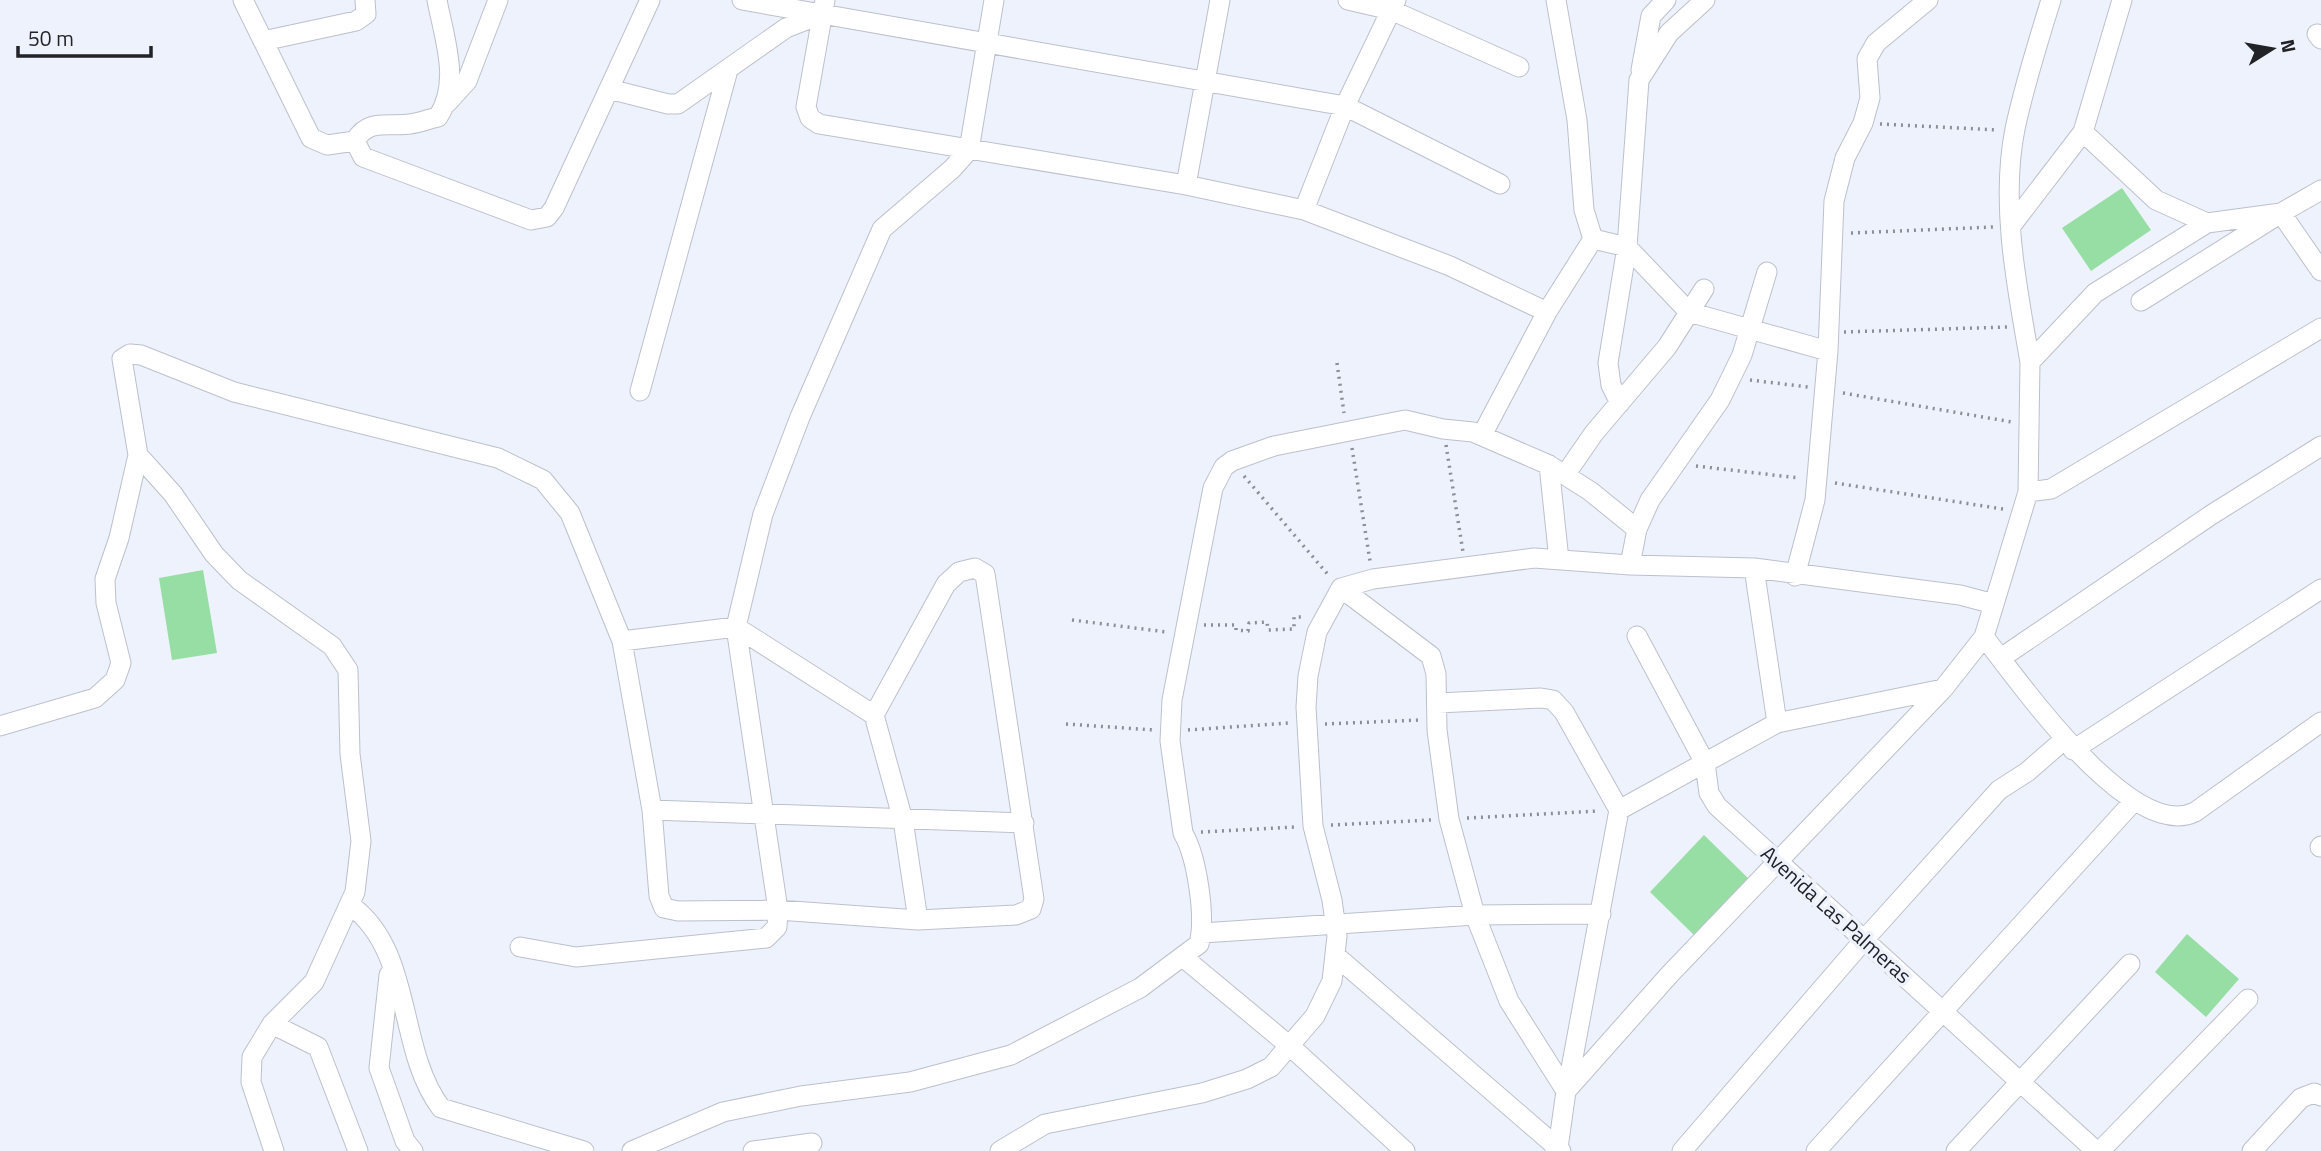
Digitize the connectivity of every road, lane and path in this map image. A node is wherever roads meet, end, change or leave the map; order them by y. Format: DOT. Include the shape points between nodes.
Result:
graph roads {
  1 [pos="243,0"];
  2 [pos="365,0"];
  3 [pos="437,0"];
  4 [pos="498,0"];
  5 [pos="650,0"];
  6 [pos="742,0"];
  7 [pos="994,0"];
  8 [pos="1220,0"];
  9 [pos="1348,0"];
  10 [pos="1556,0"];
  11 [pos="1665,0"];
  12 [pos="1705,0"];
  13 [pos="1927,0"];
  14 [pos="2051,0"];
  15 [pos="2122,0"];
  16 [pos="1393,5"];
  17 [pos="823,7"];
  18 [pos="263,41"];
  19 [pos="987,44"];
  20 [pos="1519,67"];
  21 [pos="728,70"];
  22 [pos="1639,80"];
  23 [pos="1205,82"];
  24 [pos="609,89"];
  25 [pos="447,103"];
  26 [pos="1345,106"];
  27 [pos="1863,123"];
  28 [pos="2015,131"];
  29 [pos="2082,132"];
  30 [pos="355,141"];
  31 [pos="969,150"];
  32 [pos="1500,184"];
  33 [pos="1186,185"];
  34 [pos="2321,190"];
  35 [pos="1304,209"];
  36 [pos="2281,213"];
  37 [pos="2207,223"];
  38 [pos="2011,226"];
  39 [pos="1831,233"];
  40 [pos="1593,239"];
  41 [pos="1627,247"];
  42 [pos="1767,271"];
  43 [pos="2321,271"];
  44 [pos="1704,289"];
  45 [pos="2141,301"];
  46 [pos="1547,312"];
  47 [pos="1689,312"];
  48 [pos="2024,327"];
  49 [pos="2321,328"];
  50 [pos="1749,331"];
  51 [pos="1828,342"];
  52 [pos="2030,362"];
  53 [pos="1337,363"];
  54 [pos="1730,378"];
  55 [pos="1824,389"];
  56 [pos="640,391"];
  57 [pos="1620,403"];
  58 [pos="1345,421"];
  59 [pos="2030,425"];
  60 [pos="1445,435"];
  61 [pos="1482,435"];
  62 [pos="1351,443"];
  63 [pos="2321,446"];
  64 [pos="138,455"];
  65 [pos="1676,464"];
  66 [pos="1237,468"];
  67 [pos="1557,470"];
  68 [pos="1816,480"];
  69 [pos="2028,492"];
  70 [pos="2021,511"];
  71 [pos="1637,529"];
  72 [pos="1463,554"];
  73 [pos="1559,560"];
  74 [pos="1630,565"];
  75 [pos="1754,568"];
  76 [pos="1371,569"];
  77 [pos="1795,576"];
  78 [pos="1336,583"];
  79 [pos="2321,589"];
  80 [pos="1994,604"];
  81 [pos="1072,620"];
  82 [pos="1192,625"];
  83 [pos="1309,626"];
  84 [pos="736,627"];
  85 [pos="1170,632"];
  86 [pos="1637,636"];
  87 [pos="1984,637"];
  88 [pos="622,642"];
  89 [pos="2001,658"];
  90 [pos="1943,689"];
  91 [pos="1438,703"];
  92 [pos="874,715"];
  93 [pos="1427,719"];
  94 [pos="2321,722"];
  95 [pos="1066,723"];
  96 [pos="1777,723"];
  97 [pos="1315,725"];
  98 [pos="0,726"];
  99 [pos="1296,726"];
  100 [pos="1180,730"];
  101 [pos="1155,734"];
  102 [pos="2069,744"];
  103 [pos="1705,763"];
  104 [pos="2133,802"];
  105 [pos="652,810"];
  106 [pos="1619,810"];
  107 [pos="764,815"];
  108 [pos="1449,819"];
  109 [pos="903,820"];
  110 [pos="1024,823"];
  111 [pos="1313,826"];
  112 [pos="1182,833"];
  113 [pos="1778,862"];
  114 [pos="350,905"];
  115 [pos="778,910"];
  116 [pos="1601,914"];
  117 [pos="1475,915"];
  118 [pos="918,920"];
  119 [pos="1336,922"];
  120 [pos="1202,933"];
  121 [pos="1864,940"];
  122 [pos="520,947"];
  123 [pos="1336,956"];
  124 [pos="391,957"];
  125 [pos="1184,958"];
  126 [pos="2130,964"];
  127 [pos="2248,999"];
  128 [pos="1942,1011"];
  129 [pos="272,1024"];
  130 [pos="1291,1047"];
  131 [pos="2018,1084"];
  132 [pos="1566,1091"];
  133 [pos="2321,1096"];
  134 [pos="812,1143"];
  135 [pos="1558,1150"];
  136 [pos="274,1151"];
  137 [pos="358,1151"];
  138 [pos="413,1151"];
  139 [pos="584,1151"];
  140 [pos="632,1151"];
  141 [pos="753,1151"];
  142 [pos="1000,1151"];
  143 [pos="1405,1151"];
  144 [pos="1682,1151"];
  145 [pos="1816,1151"];
  146 [pos="1956,1151"];
  147 [pos="2098,1151"];
  148 [pos="2252,1151"];
  1 -- 18 [label="street"];
  2 -- 18 [label="street" via="366,14 356,21"];
  3 -- 25 [label="street" via="451,72"];
  4 -- 25 [label="street" via="467,81"];
  5 -- 24 [label="street"];
  6 -- 17 [label="street"];
  7 -- 19 [label="street"];
  8 -- 23 [label="street"];
  9 -- 16 [label="street"];
  10 -- 40 [label="street" via="1577,120 1584,210"];
  11 -- 22 [label="street" via="1651,16"];
  12 -- 22 [label="street" via="1669,33"];
  13 -- 27 [label="street" via="1890,30 1867,59 1870,97"];
  14 -- 28 [label="street"];
  15 -- 29 [label="street"];
  16 -- 20 [label="street"];
  16 -- 26 [label="street"];
  17 -- 19 [label="street"];
  17 -- 21 [label="street"];
  17 -- 31 [label="street" via="807,107 810,118 819,124"];
  18 -- 30 [label="street" via="311,138 327,145"];
  19 -- 23 [label="street"];
  19 -- 31 [label="street"];
  21 -- 24 [label="street" via="678,104"];
  21 -- 56 [label="street"];
  22 -- 41 [label="street"];
  23 -- 26 [label="street"];
  23 -- 33 [label="street"];
  24 -- 30 [label="street" via="554,208 547,216 531,220 363,157"];
  25 -- 30 [label="street" via="438,117 411,124 377,124 361,130"];
  26 -- 32 [label="street"];
  26 -- 35 [label="street"];
  27 -- 28 [label="path"];
  27 -- 39 [label="street" via="1845,158"];
  28 -- 38 [label="street"];
  29 -- 37 [label="street" via="2156,200"];
  29 -- 38 [label="street"];
  31 -- 33 [label="street"];
  31 -- 84 [label="street" via="882,229 763,514"];
  33 -- 35 [label="street"];
  34 -- 36 [label="street"];
  35 -- 46 [label="street" via="1450,266"];
  36 -- 37 [label="street"];
  36 -- 43 [label="street"];
  36 -- 45 [label="street"];
  37 -- 52 [label="street" via="2095,293"];
  38 -- 39 [label="path"];
  38 -- 48 [label="street"];
  39 -- 51 [label="street"];
  40 -- 41 [label="street"];
  40 -- 46 [label="street"];
  41 -- 47 [label="street"];
  41 -- 57 [label="street" via="1608,363"];
  42 -- 50 [label="street"];
  44 -- 47 [label="street"];
  46 -- 61 [label="street"];
  47 -- 50 [label="street"];
  47 -- 57 [label="street" via="1667,347"];
  48 -- 51 [label="path"];
  48 -- 52 [label="street"];
  49 -- 69 [label="street" via="2051,489"];
  50 -- 51 [label="street"];
  50 -- 54 [label="street"];
  51 -- 55 [label="street"];
  52 -- 59 [label="street"];
  53 -- 58 [label="path"];
  54 -- 55 [label="path"];
  54 -- 65 [label="street"];
  55 -- 59 [label="path"];
  55 -- 68 [label="street"];
  57 -- 67 [label="street"];
  59 -- 69 [label="street"];
  60 -- 72 [label="path"];
  61 -- 67 [label="street"];
  61 -- 112 [label="street" via="1395,420 1274,446 1224,467 1207,513 1172,700 1170,741"];
  62 -- 76 [label="path"];
  63 -- 89 [label="street"];
  64 -- 88 [label="street" via="122,359 130,354 234,392 498,457 542,480 570,513"];
  64 -- 98 [label="street" via="105,579 106,603 121,663 115,680 95,698"];
  64 -- 114 [label="street" via="239,580 332,646 348,670 350,754 362,841"];
  65 -- 68 [label="path"];
  65 -- 71 [label="street" via="1650,500"];
  66 -- 78 [label="path"];
  67 -- 71 [label="street"];
  67 -- 73 [label="street"];
  68 -- 70 [label="path"];
  68 -- 77 [label="street"];
  69 -- 70 [label="street"];
  70 -- 80 [label="street"];
  71 -- 74 [label="street"];
  73 -- 74 [label="street"];
  73 -- 78 [label="street" via="1534,558"];
  74 -- 75 [label="street"];
  75 -- 77 [label="street"];
  75 -- 96 [label="street"];
  77 -- 80 [label="street" via="1960,595"];
  78 -- 91 [label="street" via="1431,656"];
  78 -- 111 [label="street" via="1317,632 1308,676 1306,725"];
  79 -- 102 [label="street"];
  80 -- 87 [label="street"];
  81 -- 85 [label="path"];
  82 -- 83 [label="path" via="1236,625 1236,630 1248,631 1249,623 1267,622 1268,630 1294,629 1294,617 1303,616"];
  84 -- 88 [label="street"];
  84 -- 92 [label="street"];
  84 -- 107 [label="street"];
  86 -- 103 [label="street, Avenida Las Palmeras"];
  87 -- 89 [label="street"];
  87 -- 90 [label="street"];
  88 -- 105 [label="street"];
  89 -- 102 [label="street"];
  90 -- 96 [label="street"];
  90 -- 113 [label="street"];
  91 -- 106 [label="street" via="1553,701 1564,712"];
  91 -- 108 [label="street" via="1437,730"];
  92 -- 109 [label="street"];
  92 -- 110 [label="street" via="946,584 959,572 975,568 985,574"];
  93 -- 97 [label="path"];
  94 -- 104 [label="street" via="2185,817"];
  95 -- 101 [label="path" via="1155,730"];
  96 -- 103 [label="street"];
  99 -- 100 [label="path" via="1295,718 1290,718 1290,723"];
  102 -- 104 [label="street"];
  102 -- 121 [label="street" via="1999,790"];
  103 -- 106 [label="street"];
  103 -- 113 [label="street, Avenida Las Palmeras" via="1709,793 1717,806"];
  104 -- 128 [label="street"];
  105 -- 107 [label="street"];
  105 -- 115 [label="street" via="664,908"];
  106 -- 108 [label="path"];
  106 -- 116 [label="street"];
  107 -- 109 [label="street"];
  107 -- 115 [label="street"];
  108 -- 111 [label="path"];
  108 -- 117 [label="street"];
  109 -- 110 [label="street"];
  109 -- 118 [label="street"];
  110 -- 118 [label="street" via="1034,899 1031,909 1016,915"];
  111 -- 112 [label="path"];
  111 -- 119 [label="street"];
  112 -- 120 [label="street" via="1190,845"];
  113 -- 121 [label="street, Avenida Las Palmeras"];
  113 -- 132 [label="street"];
  114 -- 124 [label="street" via="368,918"];
  114 -- 129 [label="street" via="314,982"];
  115 -- 118 [label="street"];
  115 -- 122 [label="street" via="777,927 766,938 576,957"];
  116 -- 117 [label="street"];
  116 -- 132 [label="street"];
  117 -- 119 [label="street"];
  117 -- 132 [label="street" via="1509,1001"];
  119 -- 120 [label="street"];
  119 -- 123 [label="street"];
  120 -- 125 [label="street" via="1199,944"];
  121 -- 128 [label="street, Avenida Las Palmeras"];
  121 -- 144 [label="street"];
  123 -- 130 [label="street" via="1324,1003"];
  123 -- 135 [label="street"];
  124 -- 138 [label="street" via="379,1068 405,1141"];
  124 -- 139 [label="street" via="426,1084 440,1108"];
  125 -- 130 [label="street"];
  125 -- 140 [label="street" via="1140,988 1011,1055 910,1082 723,1112"];
  126 -- 131 [label="street"];
  127 -- 147 [label="street"];
  128 -- 131 [label="street, Avenida Las Palmeras"];
  128 -- 145 [label="street"];
  129 -- 136 [label="street" via="252,1057 251,1082"];
  129 -- 137 [label="street" via="318,1047"];
  130 -- 142 [label="street" via="1271,1067 1247,1079 1202,1093 1045,1124"];
  130 -- 143 [label="street"];
  131 -- 146 [label="street"];
  131 -- 147 [label="street, Avenida Las Palmeras"];
  132 -- 135 [label="street"];
  133 -- 148 [label="street" via="2314,1093 2301,1098"];
  134 -- 141 [label="street"];
}
